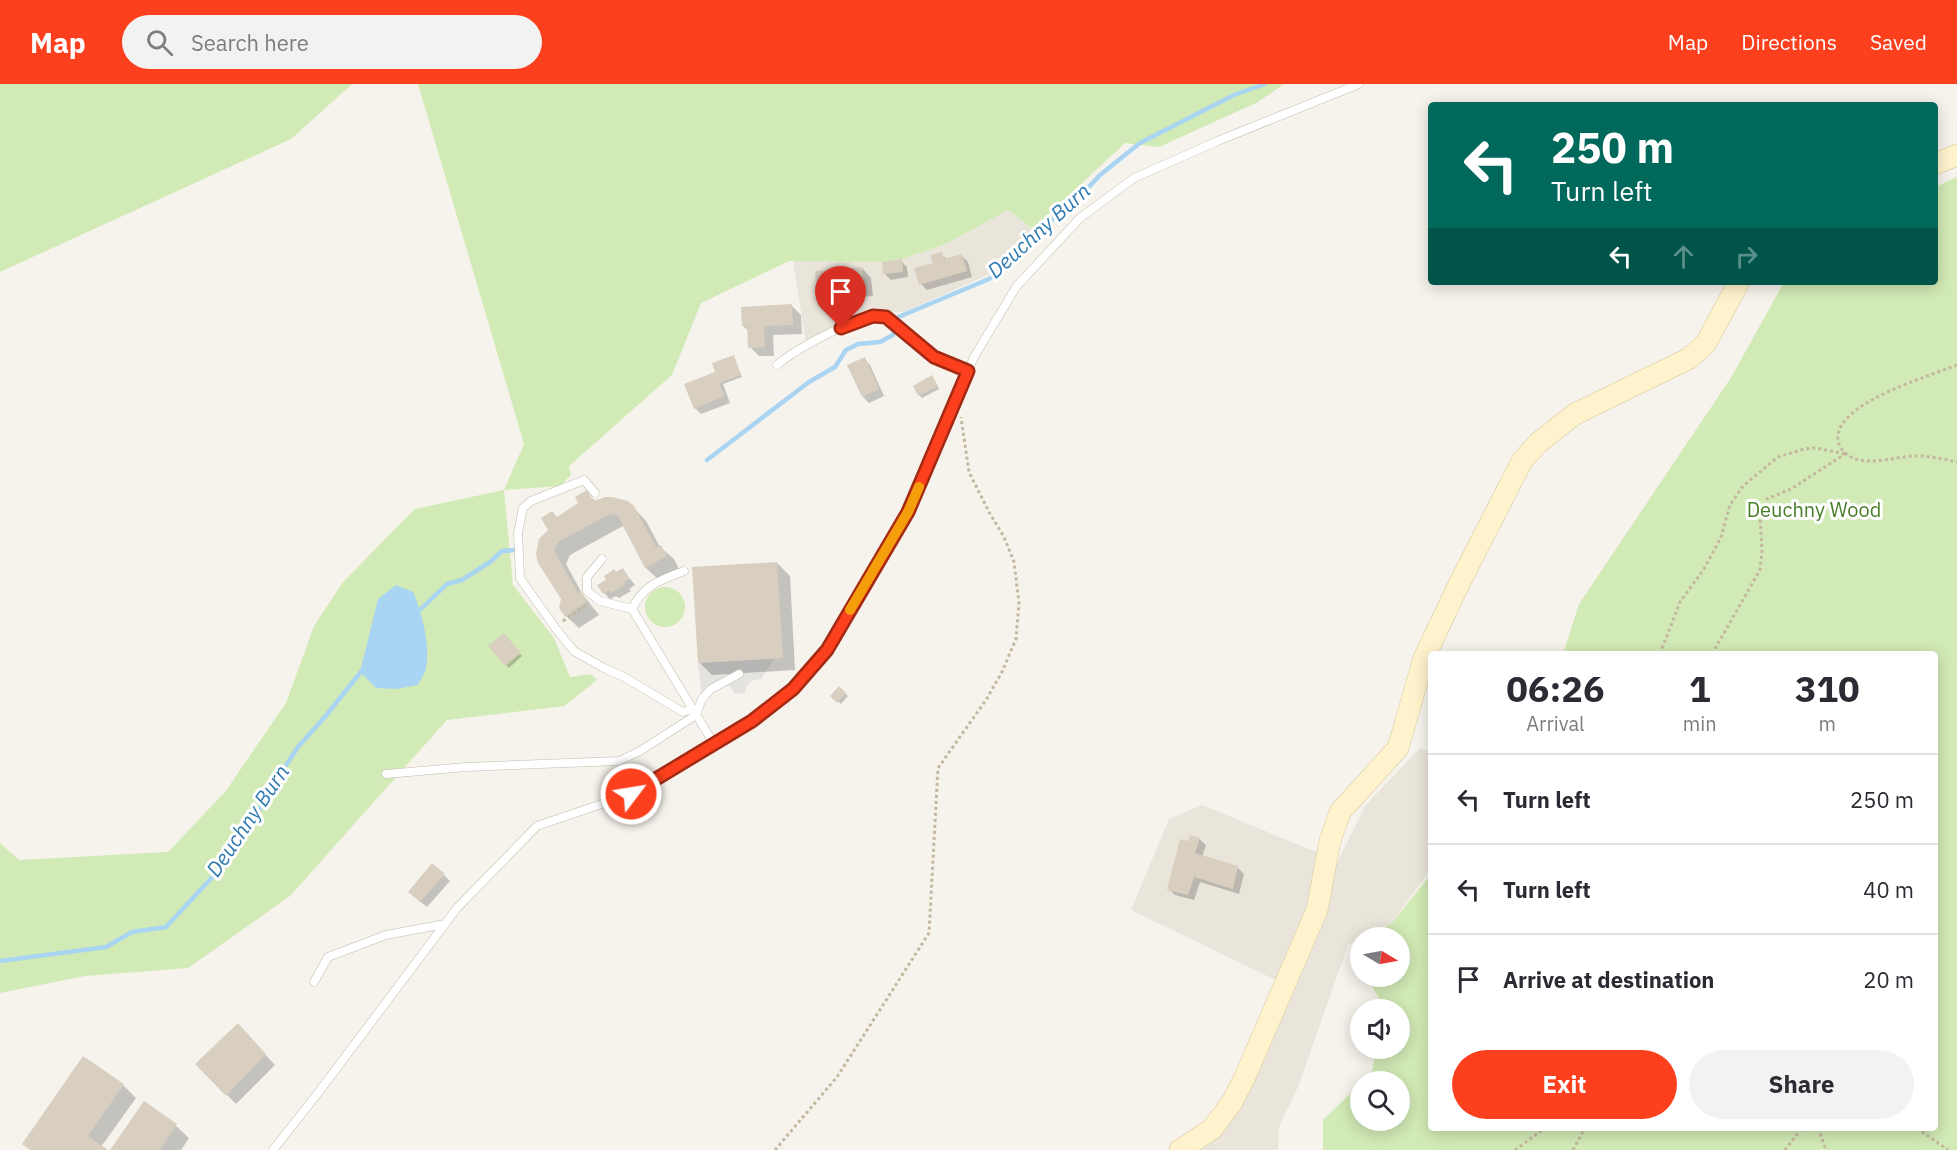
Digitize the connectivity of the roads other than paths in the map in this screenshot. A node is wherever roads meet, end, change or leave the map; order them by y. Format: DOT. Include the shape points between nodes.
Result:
graph roads {
  1 [pos="1359,84"];
  2 [pos="1957,155"];
  3 [pos="1938,163"];
  4 [pos="1737,285"];
  5 [pos="777,365"];
  6 [pos="968,371"];
  7 [pos="595,493"];
  8 [pos="602,559"];
  9 [pos="684,571"];
  10 [pos="632,609"];
  11 [pos="739,674"];
  12 [pos="694,712"];
  13 [pos="714,744"];
  14 [pos="386,774"];
  15 [pos="445,924"];
  16 [pos="314,982"];
  17 [pos="273,1150"];
  18 [pos="1180,1150"];
  1 -- 6 [label="lane" via="1134,178 1080,218 1016,288"];
  2 -- 3 [label="street"];
  4 -- 18 [label="street" via="1706,343 1690,358 1575,414 1522,461 1424,658 1398,748 1340,812 1330,841 1317,910 1244,1079 1212,1129"];
  5 -- 6 [label="lane" via="825,334 873,316 886,317 934,357"];
  6 -- 13 [label="lane" via="908,512 827,650 793,689"];
  7 -- 12 [label="lane" via="584,480 531,501 523,508 518,533 520,578 574,651 683,712"];
  8 -- 10 [label="lane" via="587,577 587,591 600,600"];
  9 -- 10 [label="lane" via="649,586"];
  10 -- 12 [label="lane"];
  11 -- 12 [label="lane" via="711,690"];
  12 -- 13 [label="lane"];
  12 -- 14 [label="lane" via="640,751 619,761"];
  13 -- 15 [label="lane" via="631,794 537,826"];
  15 -- 16 [label="lane" via="386,935 328,957"];
  15 -- 17 [label="lane"];
}
